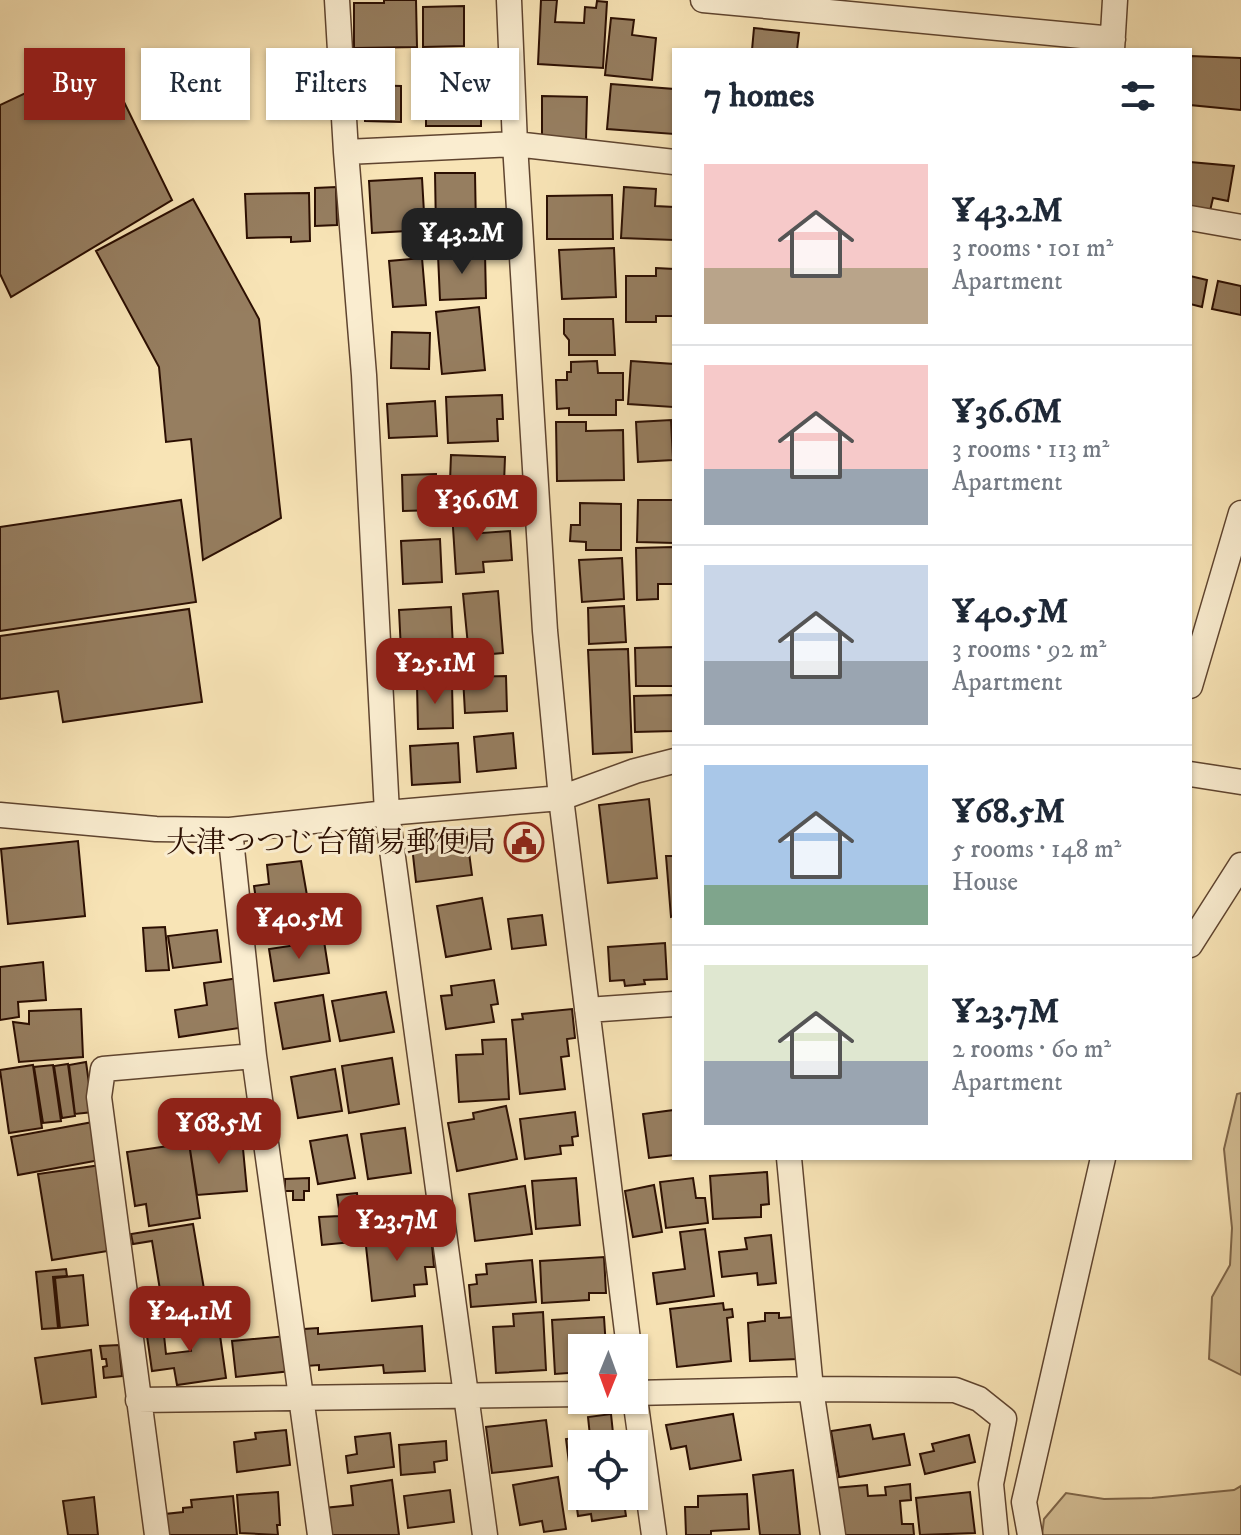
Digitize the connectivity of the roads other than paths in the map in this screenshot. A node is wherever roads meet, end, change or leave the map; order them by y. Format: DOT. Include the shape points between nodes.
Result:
graph roads {
  1 [pos="337,0"];
  2 [pos="509,0"];
  3 [pos="703,0"];
  4 [pos="1115,0"];
  5 [pos="1112,44"];
  6 [pos="515,144"];
  7 [pos="346,152"];
  8 [pos="672,162"];
  9 [pos="1192,218"];
  10 [pos="1241,227"];
  11 [pos="1241,513"];
  12 [pos="1192,679"];
  13 [pos="672,762"];
  14 [pos="1192,774"];
  15 [pos="1241,782"];
  16 [pos="561,798"];
  17 [pos="387,813"];
  18 [pos="0,815"];
  19 [pos="230,830"];
  20 [pos="1241,865"];
  21 [pos="1192,942"];
  22 [pos="672,1004"];
  23 [pos="587,1010"];
  24 [pos="254,1056"];
  25 [pos="789,1160"];
  26 [pos="1103,1160"];
  27 [pos="627,1334"];
  28 [pos="811,1389"];
  29 [pos="648,1393"];
  30 [pos="568,1394"];
  31 [pos="466,1395"];
  32 [pos="301,1398"];
  33 [pos="138,1400"];
  34 [pos="637,1414"];
  35 [pos="157,1535"];
  36 [pos="320,1535"];
  37 [pos="485,1535"];
  38 [pos="654,1535"];
  39 [pos="833,1535"];
  40 [pos="996,1535"];
  41 [pos="1030,1535"];
  1 -- 7 [label="street"];
  2 -- 6 [label="street"];
  3 -- 5 [label="street"];
  4 -- 5 [label="street"];
  6 -- 7 [label="street"];
  6 -- 8 [label="street"];
  6 -- 16 [label="street" via="545,631"];
  7 -- 17 [label="street" via="364,375"];
  9 -- 10 [label="street"];
  11 -- 12 [label="street"];
  13 -- 16 [label="street"];
  14 -- 15 [label="street"];
  16 -- 17 [label="street"];
  16 -- 23 [label="street"];
  17 -- 19 [label="street"];
  17 -- 31 [label="street"];
  18 -- 19 [label="street"];
  19 -- 24 [label="street"];
  20 -- 21 [label="street"];
  22 -- 23 [label="street"];
  23 -- 27 [label="street"];
  24 -- 32 [label="street"];
  24 -- 33 [label="street" via="103,1069 99,1097"];
  25 -- 28 [label="street"];
  26 -- 41 [label="street" via="1024,1502"];
  28 -- 29 [label="street"];
  28 -- 39 [label="street"];
  28 -- 40 [label="street" via="955,1390 979,1399 1004,1419 991,1484"];
  30 -- 31 [label="street"];
  31 -- 32 [label="street"];
  31 -- 37 [label="street"];
  32 -- 33 [label="street"];
  32 -- 36 [label="street"];
  33 -- 35 [label="street"];
  34 -- 38 [label="street"];
}
